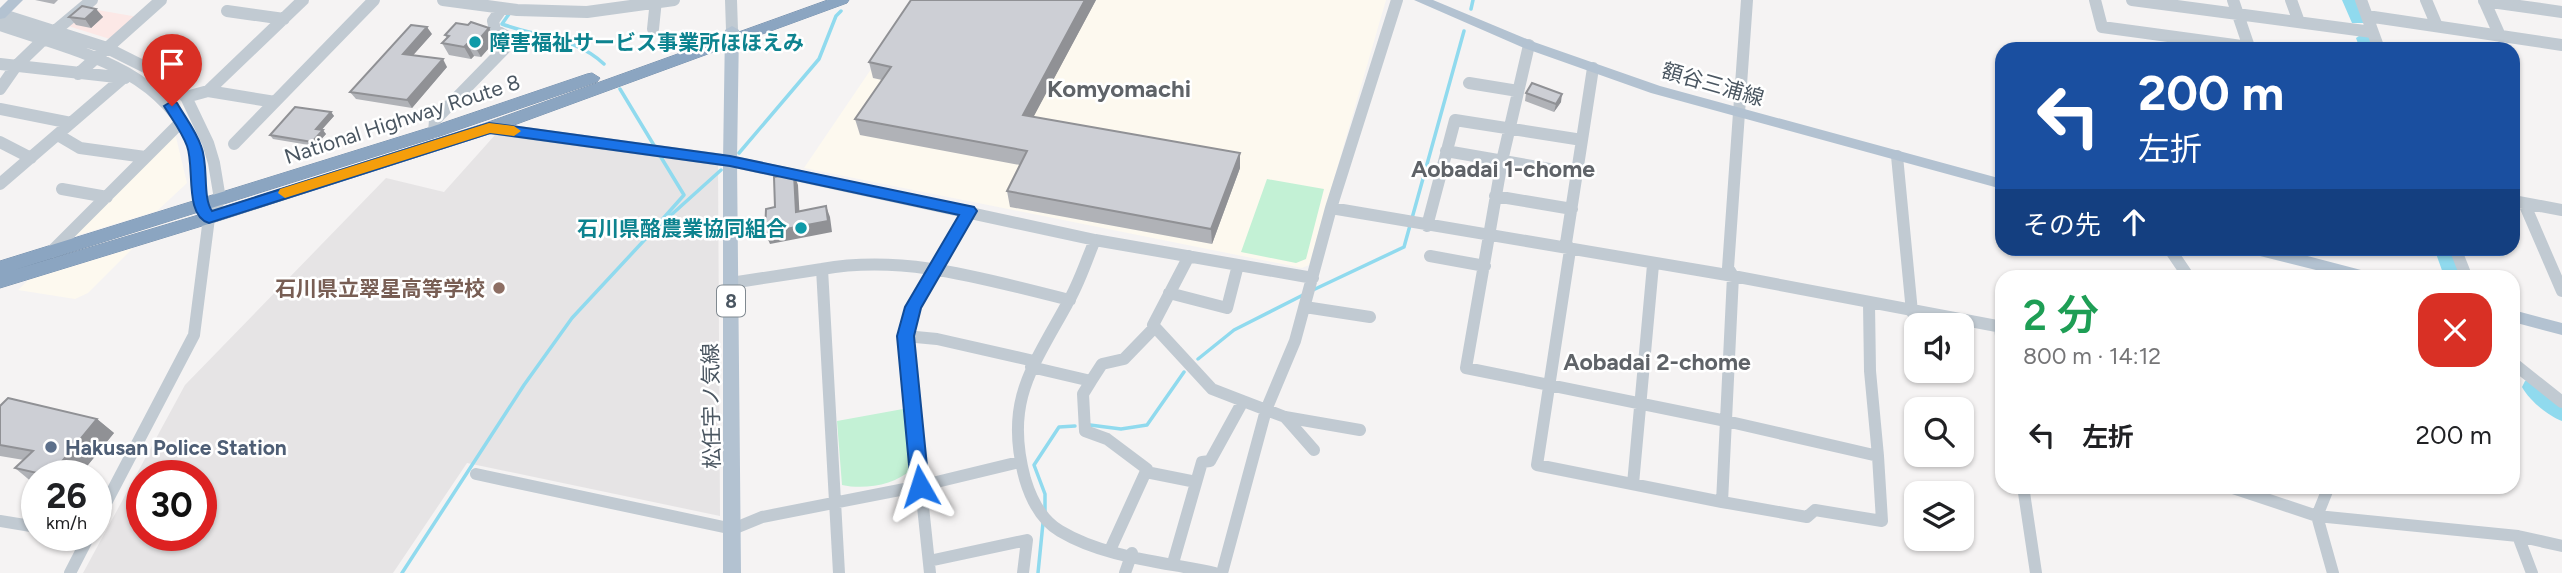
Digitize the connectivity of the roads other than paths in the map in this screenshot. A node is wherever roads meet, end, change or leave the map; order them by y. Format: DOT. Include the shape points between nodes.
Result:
graph roads {
  1 [pos="16,0"];
  2 [pos="92,0"];
  3 [pos="146,0"];
  4 [pos="303,0"];
  5 [pos="374,0"];
  6 [pos="443,0"];
  7 [pos="448,0"];
  8 [pos="588,0"];
  9 [pos="674,0"];
  10 [pos="731,0"];
  11 [pos="813,0"];
  12 [pos="842,0"];
  13 [pos="1397,0"];
  14 [pos="1421,0"];
  15 [pos="1747,0"];
  16 [pos="2095,0"];
  17 [pos="2132,0"];
  18 [pos="2233,0"];
  19 [pos="2291,0"];
  20 [pos="2361,0"];
  21 [pos="2426,0"];
  22 [pos="160,1"];
  23 [pos="656,1"];
  24 [pos="2484,1"];
  25 [pos="2174,3"];
  26 [pos="509,9"];
  27 [pos="227,11"];
  28 [pos="587,12"];
  29 [pos="2562,12"];
  30 [pos="0,15"];
  31 [pos="2237,15"];
  32 [pos="2367,16"];
  33 [pos="284,19"];
  34 [pos="2299,22"];
  35 [pos="0,25"];
  36 [pos="2437,26"];
  37 [pos="653,29"];
  38 [pos="56,30"];
  39 [pos="2372,32"];
  40 [pos="732,35"];
  41 [pos="2500,36"];
  42 [pos="44,40"];
  43 [pos="2212,42"];
  44 [pos="2247,42"];
  45 [pos="2376,42"];
  46 [pos="1529,45"];
  47 [pos="2562,45"];
  48 [pos="107,48"];
  49 [pos="97,57"];
  50 [pos="0,64"];
  51 [pos="16,66"];
  52 [pos="1593,68"];
  53 [pos="78,74"];
  54 [pos="135,77"];
  55 [pos="122,79"];
  56 [pos="1469,83"];
  57 [pos="0,89"];
  58 [pos="208,91"];
  59 [pos="1518,91"];
  60 [pos="186,97"];
  61 [pos="275,102"];
  62 [pos="0,109"];
  63 [pos="1740,114"];
  64 [pos="182,121"];
  65 [pos="71,123"];
  66 [pos="489,128"];
  67 [pos="1509,129"];
  68 [pos="434,132"];
  69 [pos="58,135"];
  70 [pos="1582,140"];
  71 [pos="0,142"];
  72 [pos="234,144"];
  73 [pos="1446,151"];
  74 [pos="1898,156"];
  75 [pos="145,157"];
  76 [pos="31,158"];
  77 [pos="730,161"];
  78 [pos="1502,161"];
  79 [pos="1578,174"];
  80 [pos="1995,182"];
  81 [pos="0,184"];
  82 [pos="62,189"];
  83 [pos="1495,196"];
  84 [pos="107,197"];
  85 [pos="220,199"];
  86 [pos="2520,202"];
  87 [pos="2520,204"];
  88 [pos="1331,208"];
  89 [pos="1572,209"];
  90 [pos="2562,210"];
  91 [pos="969,211"];
  92 [pos="204,212"];
  93 [pos="1417,225"];
  94 [pos="1490,237"];
  95 [pos="1095,240"];
  96 [pos="1570,250"];
  97 [pos="51,253"];
  98 [pos="1189,256"];
  99 [pos="1430,256"];
  100 [pos="2283,256"];
  101 [pos="1238,265"];
  102 [pos="1653,265"];
  103 [pos="1485,266"];
  104 [pos="0,268"];
  105 [pos="822,269"];
  106 [pos="935,270"];
  107 [pos="2338,270"];
  108 [pos="1733,276"];
  109 [pos="0,281"];
  110 [pos="731,284"];
  111 [pos="1309,291"];
  112 [pos="2562,291"];
  113 [pos="1169,293"];
  114 [pos="1070,300"];
  115 [pos="1869,304"];
  116 [pos="1912,312"];
  117 [pos="1370,317"];
  118 [pos="2520,318"];
  119 [pos="1995,326"];
  120 [pos="1155,327"];
  121 [pos="2562,329"];
  122 [pos="905,336"];
  123 [pos="1032,364"];
  124 [pos="2520,369"];
  125 [pos="1091,381"];
  126 [pos="1550,384"];
  127 [pos="1243,401"];
  128 [pos="2562,402"];
  129 [pos="1640,403"];
  130 [pos="1266,410"];
  131 [pos="1285,417"];
  132 [pos="1726,421"];
  133 [pos="1360,430"];
  134 [pos="1314,450"];
  135 [pos="1878,456"];
  136 [pos="1018,462"];
  137 [pos="1146,472"];
  138 [pos="476,474"];
  139 [pos="1196,482"];
  140 [pos="1633,484"];
  141 [pos="920,486"];
  142 [pos="112,491"];
  143 [pos="2024,494"];
  144 [pos="2251,494"];
  145 [pos="2326,494"];
  146 [pos="1723,502"];
  147 [pos="834,503"];
  148 [pos="2317,516"];
  149 [pos="0,521"];
  150 [pos="21,524"];
  151 [pos="733,529"];
  152 [pos="2518,536"];
  153 [pos="2562,545"];
  154 [pos="1111,548"];
  155 [pos="81,551"];
  156 [pos="1132,553"];
  157 [pos="1173,563"];
  158 [pos="930,567"];
  159 [pos="70,573"];
  160 [pos="733,573"];
  161 [pos="839,573"];
  162 [pos="1023,573"];
  163 [pos="1125,573"];
  164 [pos="1215,573"];
  165 [pos="1222,573"];
  166 [pos="2036,573"];
  167 [pos="2333,573"];
  168 [pos="2532,573"];
  1 -- 30 [label="main road"];
  2 -- 38 [label="street"];
  3 -- 22 [label="street"];
  4 -- 33 [label="street"];
  5 -- 61 [label="street"];
  6 -- 7 [label="street"];
  7 -- 26 [label="street"];
  8 -- 28 [label="street"];
  9 -- 23 [label="street"];
  10 -- 40 [label="street"];
  11 -- 40 [label="highway, National Highway Route 8"];
  12 -- 40 [label="highway, National Highway Route 8"];
  13 -- 88 [label="street"];
  14 -- 46 [label="main road, 額谷三浦線"];
  15 -- 63 [label="street"];
  16 -- 43 [label="street" via="2102,27"];
  17 -- 25 [label="street"];
  18 -- 31 [label="street"];
  19 -- 34 [label="street"];
  20 -- 32 [label="street"];
  21 -- 36 [label="street"];
  22 -- 48 [label="street"];
  23 -- 28 [label="street"];
  23 -- 37 [label="street"];
  24 -- 29 [label="street"];
  24 -- 41 [label="street"];
  25 -- 31 [label="street"];
  26 -- 28 [label="street"];
  26 -- 68 [label="street" via="493,21 495,30 513,40 435,120"];
  27 -- 33 [label="street"];
  30 -- 38 [label="street"];
  31 -- 34 [label="street"];
  31 -- 44 [label="street"];
  32 -- 36 [label="street"];
  32 -- 39 [label="street"];
  33 -- 58 [label="street"];
  34 -- 39 [label="street"];
  35 -- 42 [label="street"];
  36 -- 41 [label="street"];
  38 -- 48 [label="street"];
  39 -- 45 [label="street"];
  40 -- 66 [label="highway, National Highway Route 8"];
  40 -- 68 [label="highway, National Highway Route 8"];
  40 -- 77 [label="main road, 松任宇ノ気線 / 8"];
  41 -- 47 [label="street"];
  42 -- 49 [label="street"];
  42 -- 51 [label="street"];
  46 -- 52 [label="main road, 額谷三浦線"];
  46 -- 59 [label="street"];
  48 -- 49 [label="street"];
  48 -- 60 [label="street" via="153,71"];
  49 -- 53 [label="street"];
  49 -- 54 [label="street"];
  50 -- 51 [label="street"];
  51 -- 53 [label="street"];
  51 -- 57 [label="street"];
  52 -- 63 [label="main road, 額谷三浦線"];
  52 -- 70 [label="street"];
  53 -- 55 [label="street"];
  54 -- 55 [label="street"];
  54 -- 64 [label="street" via="172,106"];
  55 -- 65 [label="street"];
  56 -- 59 [label="street"];
  58 -- 60 [label="street"];
  58 -- 61 [label="street"];
  59 -- 67 [label="street"];
  60 -- 85 [label="street" via="208,142"];
  61 -- 72 [label="street"];
  62 -- 65 [label="street"];
  63 -- 74 [label="main road, 額谷三浦線"];
  63 -- 108 [label="street" via="1728,268"];
  64 -- 75 [label="street"];
  64 -- 92 [label="street" via="200,170"];
  65 -- 69 [label="street"];
  66 -- 77 [label="street"];
  66 -- 92 [label="highway, National Highway Route 8"];
  67 -- 70 [label="street"];
  67 -- 73 [label="street" via="1455,120"];
  67 -- 78 [label="street"];
  68 -- 85 [label="highway, National Highway Route 8"];
  69 -- 75 [label="street" via="80,148"];
  69 -- 76 [label="street"];
  70 -- 79 [label="street"];
  71 -- 76 [label="street"];
  73 -- 78 [label="street"];
  73 -- 93 [label="street"];
  74 -- 80 [label="main road, 額谷三浦線"];
  74 -- 116 [label="street"];
  75 -- 84 [label="street"];
  76 -- 81 [label="street"];
  77 -- 91 [label="street"];
  77 -- 110 [label="main road, 松任宇ノ気線 / 8"];
  78 -- 79 [label="street"];
  78 -- 83 [label="street"];
  79 -- 89 [label="street"];
  82 -- 84 [label="street"];
  83 -- 89 [label="street"];
  83 -- 94 [label="street"];
  84 -- 97 [label="street"];
  85 -- 92 [label="highway, National Highway Route 8"];
  86 -- 90 [label="street"];
  87 -- 112 [label="street"];
  88 -- 93 [label="street"];
  88 -- 111 [label="street"];
  89 -- 96 [label="street" via="1566,243"];
  91 -- 95 [label="street"];
  91 -- 106 [label="street"];
  92 -- 97 [label="highway, National Highway Route 8"];
  92 -- 109 [label="highway, National Highway Route 8"];
  92 -- 142 [label="street" via="194,335"];
  93 -- 94 [label="street"];
  94 -- 96 [label="street"];
  94 -- 103 [label="street"];
  95 -- 98 [label="street"];
  95 -- 114 [label="street"];
  96 -- 102 [label="street"];
  96 -- 126 [label="street"];
  97 -- 104 [label="highway, National Highway Route 8"];
  98 -- 101 [label="street"];
  98 -- 113 [label="street"];
  99 -- 103 [label="street"];
  100 -- 107 [label="main road"];
  101 -- 111 [label="street"];
  101 -- 113 [label="street" via="1225,312"];
  102 -- 108 [label="street"];
  102 -- 129 [label="street"];
  103 -- 126 [label="street" via="1465,368"];
  105 -- 106 [label="street" via="884,261"];
  105 -- 110 [label="street"];
  105 -- 147 [label="street"];
  106 -- 114 [label="street"];
  106 -- 122 [label="street" via="913,307"];
  108 -- 115 [label="street"];
  108 -- 132 [label="street"];
  110 -- 151 [label="main road, 松任宇ノ気線 / 8"];
  111 -- 117 [label="street"];
  111 -- 130 [label="street" via="1295,341"];
  113 -- 120 [label="street"];
  114 -- 123 [label="street"];
  115 -- 116 [label="street"];
  115 -- 135 [label="street"];
  116 -- 119 [label="street"];
  118 -- 121 [label="main road"];
  120 -- 125 [label="street" via="1124,359 1102,364"];
  120 -- 127 [label="street" via="1212,388"];
  122 -- 123 [label="street" via="937,339"];
  122 -- 141 [label="street"];
  123 -- 125 [label="street"];
  123 -- 136 [label="street" via="1016,413"];
  124 -- 128 [label="street"];
  125 -- 137 [label="street" via="1083,394 1086,431 1107,439"];
  126 -- 129 [label="street"];
  126 -- 140 [label="street" via="1537,465"];
  127 -- 130 [label="street"];
  127 -- 139 [label="street" via="1210,461 1202,462"];
  129 -- 132 [label="street"];
  129 -- 140 [label="street"];
  130 -- 131 [label="street"];
  130 -- 165 [label="street"];
  131 -- 133 [label="street"];
  131 -- 134 [label="street"];
  132 -- 135 [label="street"];
  132 -- 146 [label="street"];
  135 -- 146 [label="street" via="1882,521 1815,510 1807,517"];
  136 -- 141 [label="street"];
  136 -- 154 [label="street" via="1041,515 1064,534"];
  137 -- 139 [label="street"];
  137 -- 154 [label="street"];
  138 -- 151 [label="street"];
  139 -- 157 [label="street"];
  140 -- 146 [label="street"];
  141 -- 147 [label="street"];
  141 -- 158 [label="street"];
  143 -- 166 [label="street"];
  144 -- 148 [label="street"];
  145 -- 148 [label="street"];
  147 -- 151 [label="street" via="762,517"];
  147 -- 161 [label="street"];
  148 -- 152 [label="street"];
  148 -- 167 [label="street"];
  149 -- 150 [label="street"];
  151 -- 160 [label="main road, 松任宇ノ気線 / 8"];
  152 -- 153 [label="street"];
  152 -- 168 [label="street"];
  154 -- 156 [label="street"];
  155 -- 159 [label="street"];
  156 -- 157 [label="street"];
  156 -- 163 [label="street"];
  157 -- 164 [label="street"];
  158 -- 162 [label="street" via="1027,540"];
}
